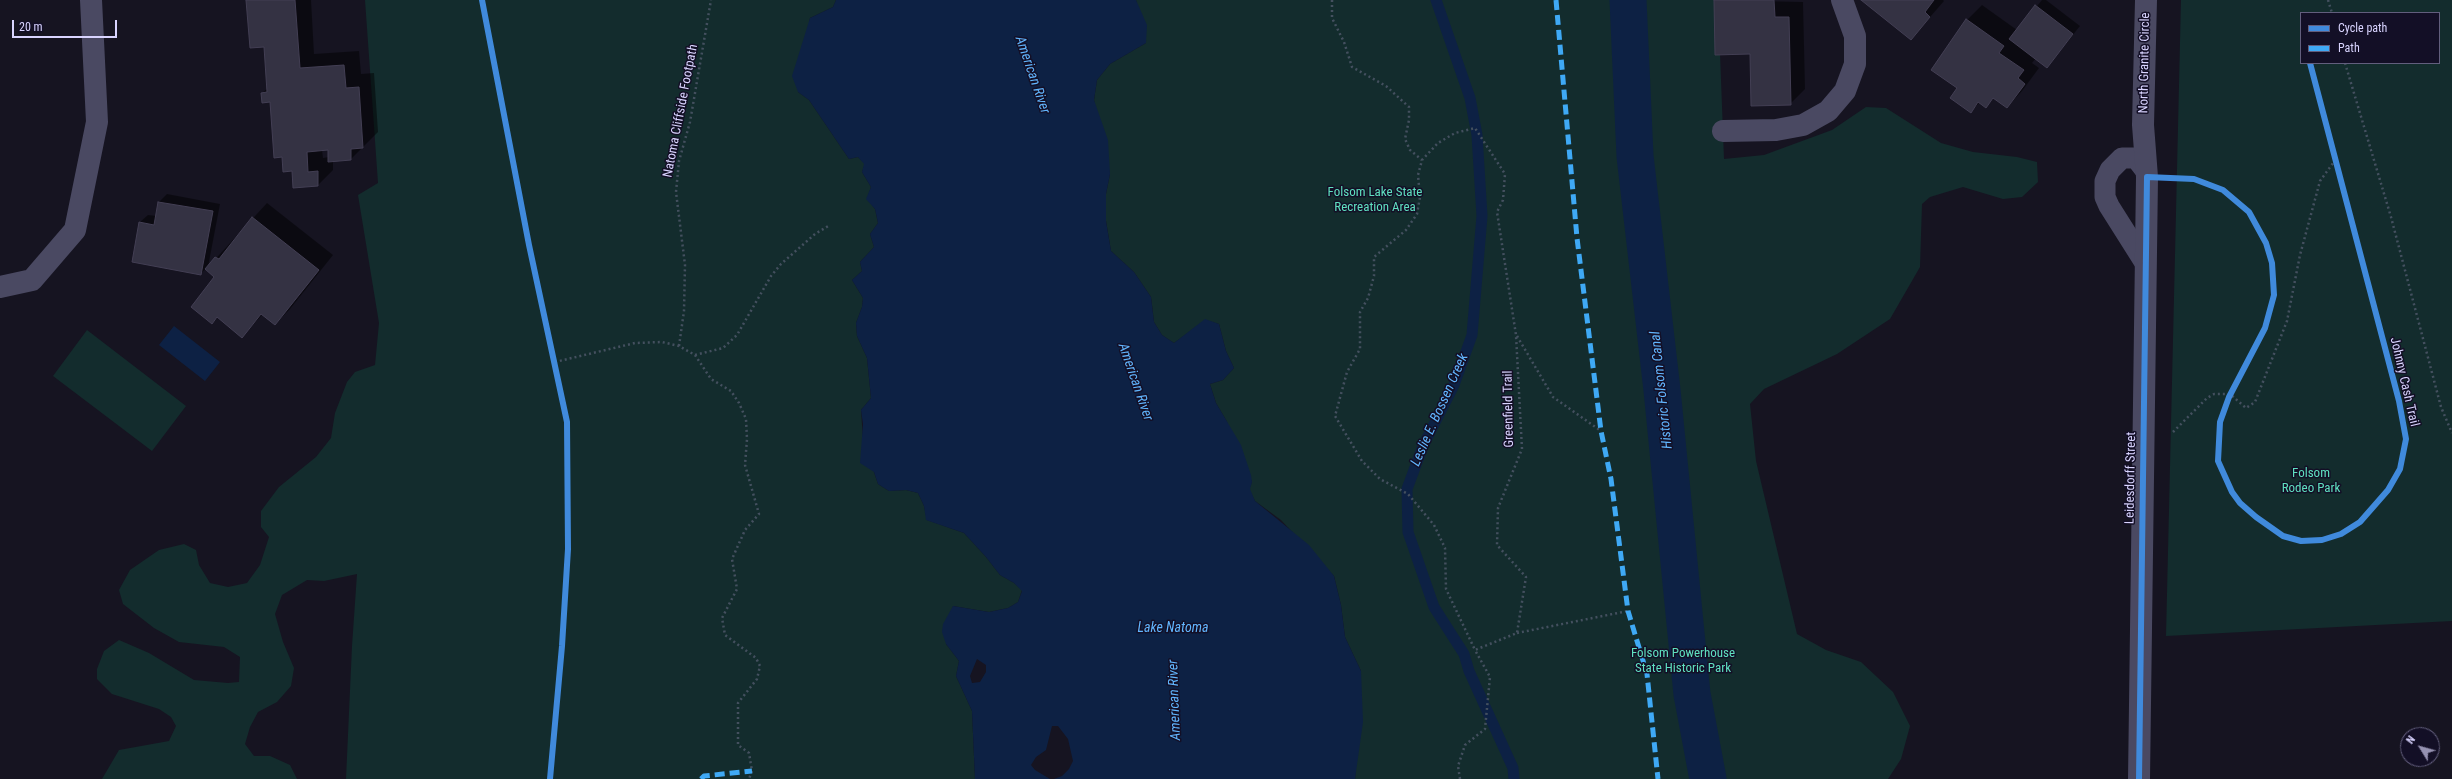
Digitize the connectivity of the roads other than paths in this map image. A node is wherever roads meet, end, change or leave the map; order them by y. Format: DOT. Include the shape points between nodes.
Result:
graph roads {
  1 [pos="91,0"];
  2 [pos="1842,0"];
  3 [pos="2146,0"];
  4 [pos="2143,125"];
  5 [pos="1723,130"];
  6 [pos="2146,171"];
  7 [pos="2146,263"];
  8 [pos="0,287"];
  9 [pos="2139,779"];
  1 -- 8 [label="street" via="97,122 75,230 32,280"];
  2 -- 5 [label="street" via="1855,36 1855,64 1845,91 1828,111 1803,125 1776,130"];
  3 -- 4 [label="street, North Granite Circle"];
  4 -- 6 [label="street, Leidesdorff Street"];
  6 -- 7 [label="street, Leidesdorff Street"];
  6 -- 7 [label="lane" via="2136,158 2122,158 2110,170 2105,181 2105,197 2109,206"];
  7 -- 9 [label="street, Leidesdorff Street"];
}
